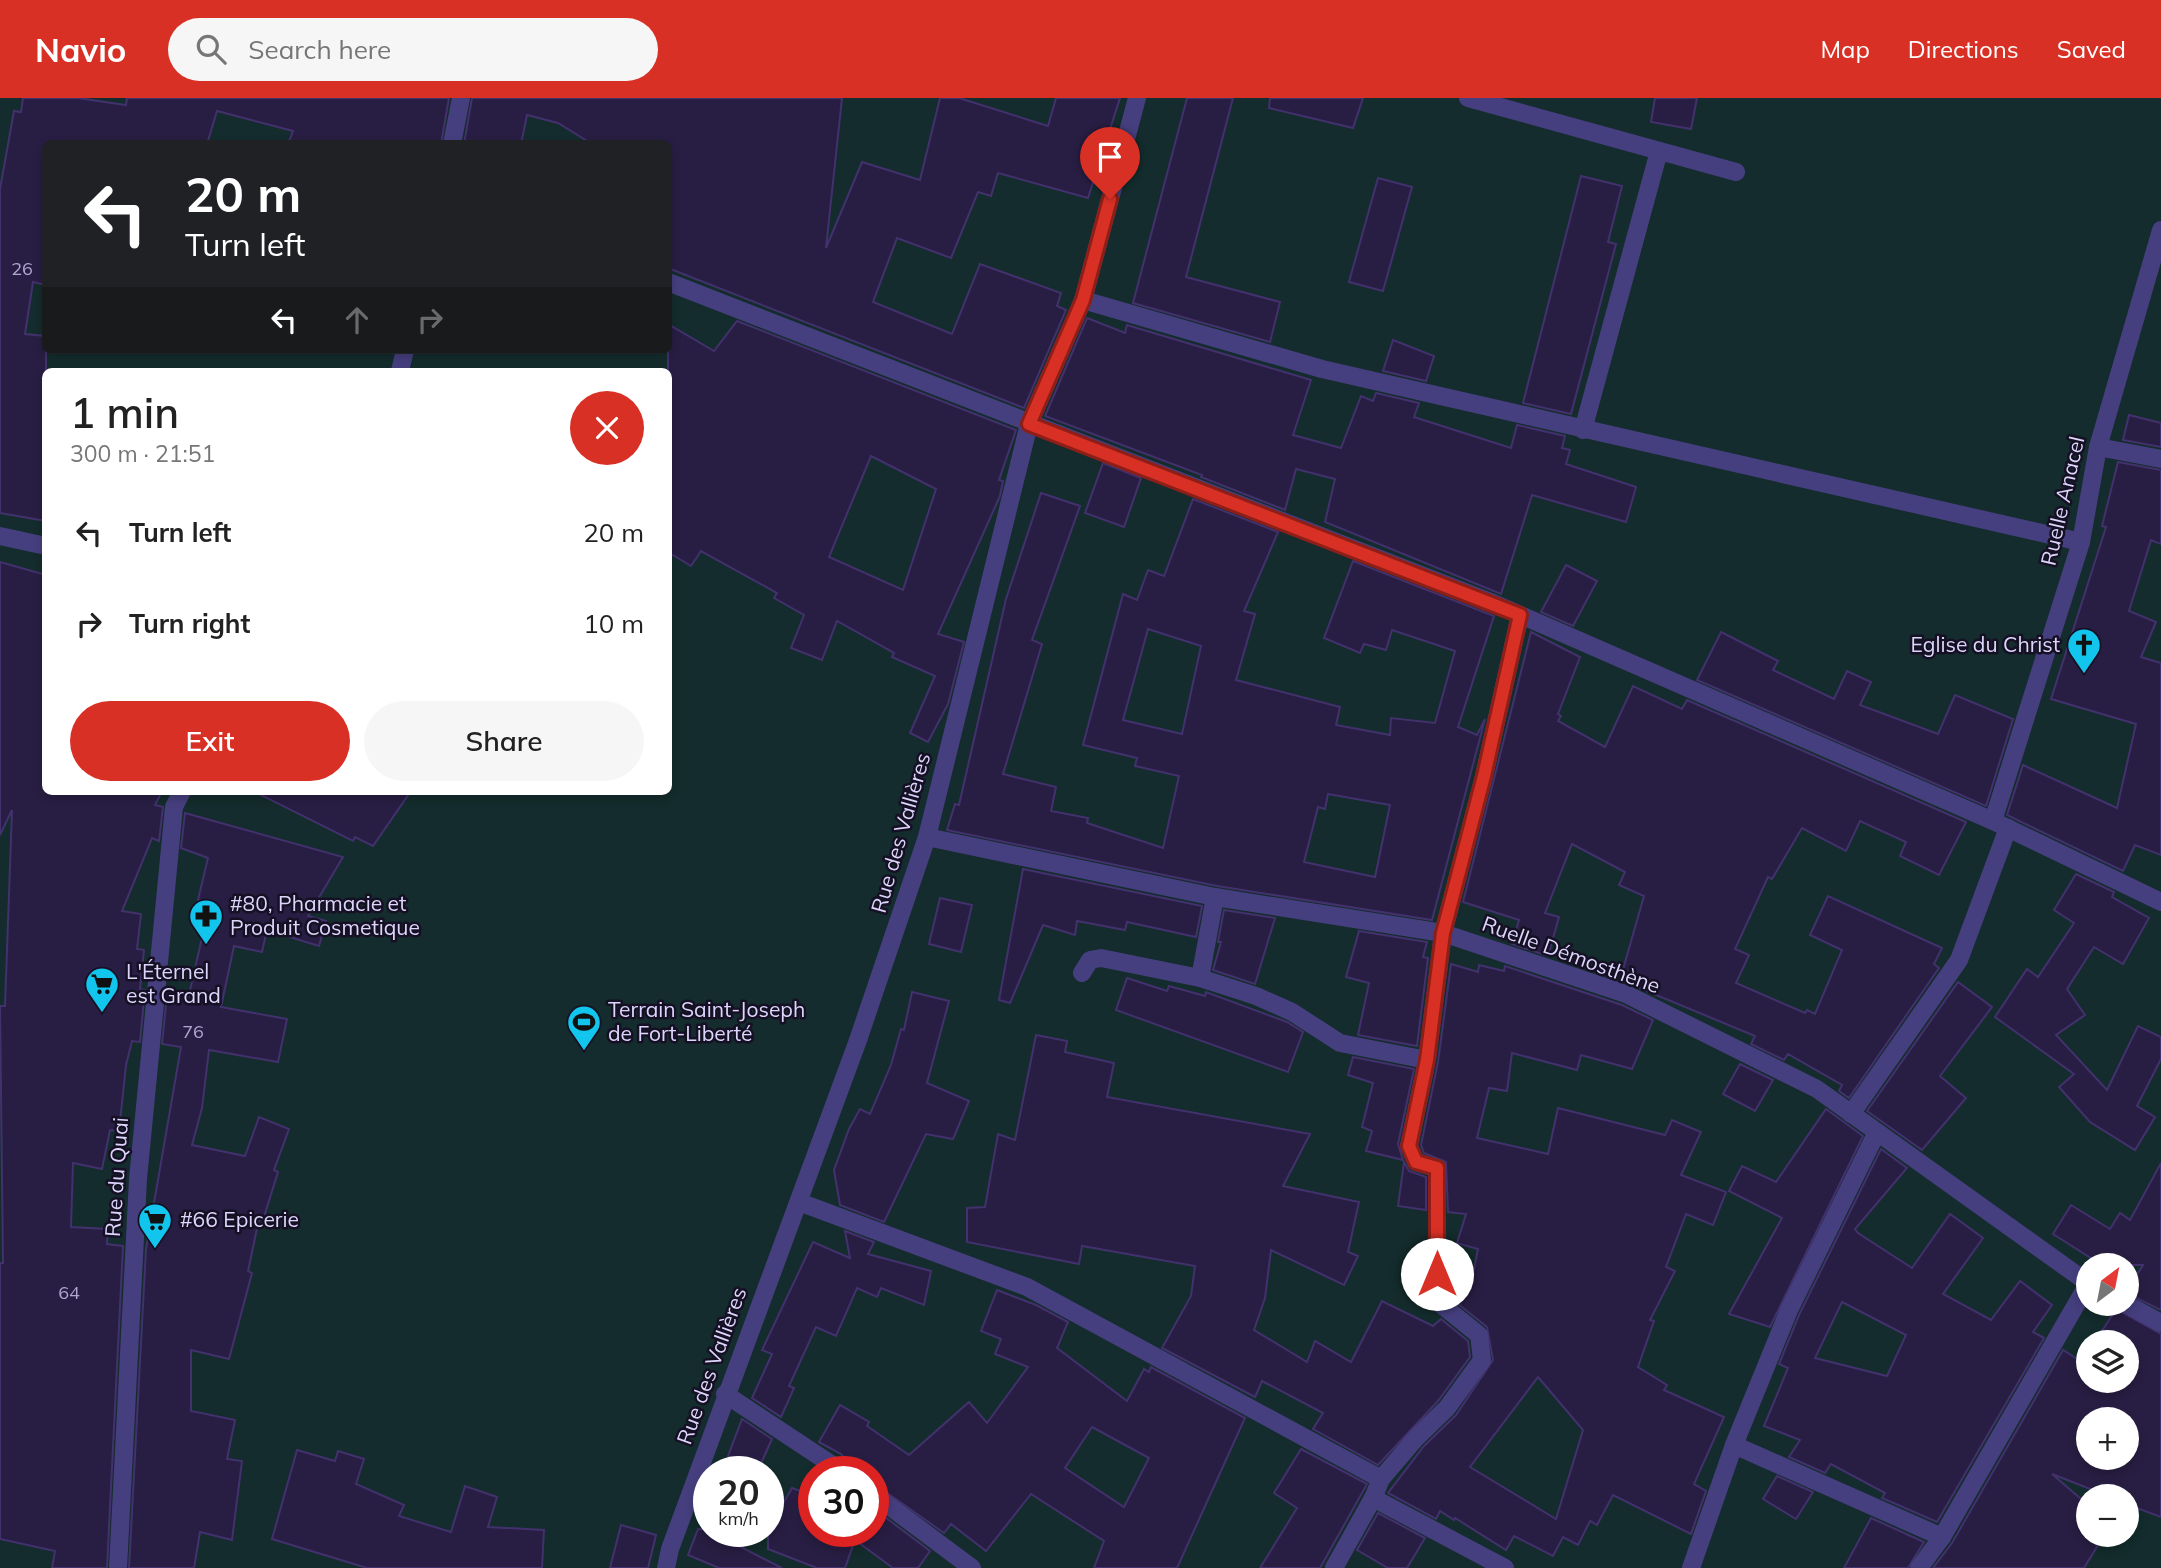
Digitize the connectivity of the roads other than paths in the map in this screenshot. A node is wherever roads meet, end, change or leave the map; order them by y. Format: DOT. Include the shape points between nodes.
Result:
graph roads {
  1 [pos="461,98"];
  2 [pos="1137,98"];
  3 [pos="1468,98"];
  4 [pos="453,140"];
  5 [pos="1659,151"];
  6 [pos="1736,172"];
  7 [pos="2161,230"];
  8 [pos="672,284"];
  9 [pos="1083,300"];
  10 [pos="1029,424"];
  11 [pos="1583,430"];
  12 [pos="2098,447"];
  13 [pos="2161,459"];
  14 [pos="0,536"];
  15 [pos="2081,542"];
  16 [pos="42,546"];
  17 [pos="1520,615"];
  18 [pos="179,795"];
  19 [pos="2001,825"];
  20 [pos="927,837"];
  21 [pos="1215,897"];
  22 [pos="2161,902"];
  23 [pos="1443,933"];
  24 [pos="1082,973"];
  25 [pos="1199,978"];
  26 [pos="1427,1060"];
  27 [pos="1851,1114"];
  28 [pos="1877,1132"];
  29 [pos="799,1202"];
  30 [pos="2076,1274"];
  31 [pos="2076,1304"];
  32 [pos="2139,1311"];
  33 [pos="2161,1323"];
  34 [pos="725,1394"];
  35 [pos="1734,1445"];
  36 [pos="819,1456"];
  37 [pos="1381,1479"];
  38 [pos="1373,1498"];
  39 [pos="889,1506"];
  40 [pos="1942,1537"];
  41 [pos="118,1568"];
  42 [pos="666,1568"];
  43 [pos="972,1568"];
  44 [pos="1334,1568"];
  45 [pos="1505,1568"];
  46 [pos="1691,1568"];
  47 [pos="1919,1568"];
  1 -- 4 [label="street"];
  2 -- 9 [label="street, Rue des Vallières"];
  3 -- 5 [label="street"];
  5 -- 6 [label="street"];
  5 -- 11 [label="street"];
  7 -- 12 [label="street, Ruelle Anacel"];
  8 -- 10 [label="street"];
  9 -- 10 [label="street, Rue des Vallières"];
  9 -- 11 [label="street" via="1322,369"];
  10 -- 17 [label="street"];
  10 -- 20 [label="street, Rue des Vallières"];
  11 -- 15 [label="street"];
  12 -- 13 [label="street"];
  12 -- 15 [label="street, Ruelle Anacel"];
  14 -- 16 [label="street"];
  15 -- 19 [label="street, Ruelle Anacel"];
  17 -- 19 [label="street"];
  17 -- 23 [label="street"];
  18 -- 41 [label="street, Rue du Quai" via="174,807 138,1179"];
  19 -- 22 [label="street"];
  19 -- 27 [label="street, Ruelle Anacel" via="1959,960"];
  20 -- 21 [label="street, Ruelle Démosthène"];
  20 -- 29 [label="street, Rue des Vallières"];
  21 -- 23 [label="street, Ruelle Démosthène"];
  21 -- 25 [label="street"];
  23 -- 26 [label="street"];
  23 -- 27 [label="street, Ruelle Démosthène" via="1626,995 1817,1089"];
  24 -- 25 [label="street" via="1090,960 1101,958"];
  25 -- 26 [label="street" via="1292,1012 1340,1043"];
  26 -- 37 [label="street" via="1409,1146 1416,1162 1437,1168 1437,1301 1479,1335 1482,1360 1447,1408"];
  27 -- 28 [label="street, Ruelle Démosthène"];
  28 -- 30 [label="street, Ruelle Démosthène"];
  28 -- 35 [label="street" via="1789,1310"];
  29 -- 34 [label="street, Rue des Vallières"];
  29 -- 37 [label="street" via="1027,1287"];
  31 -- 40 [label="street"];
  32 -- 33 [label="street"];
  34 -- 36 [label="street"];
  34 -- 42 [label="street, Rue des Vallières"];
  35 -- 40 [label="street"];
  35 -- 46 [label="street"];
  37 -- 38 [label="street"];
  38 -- 44 [label="street"];
  38 -- 45 [label="street"];
  39 -- 43 [label="street"];
  40 -- 47 [label="street"];
}
